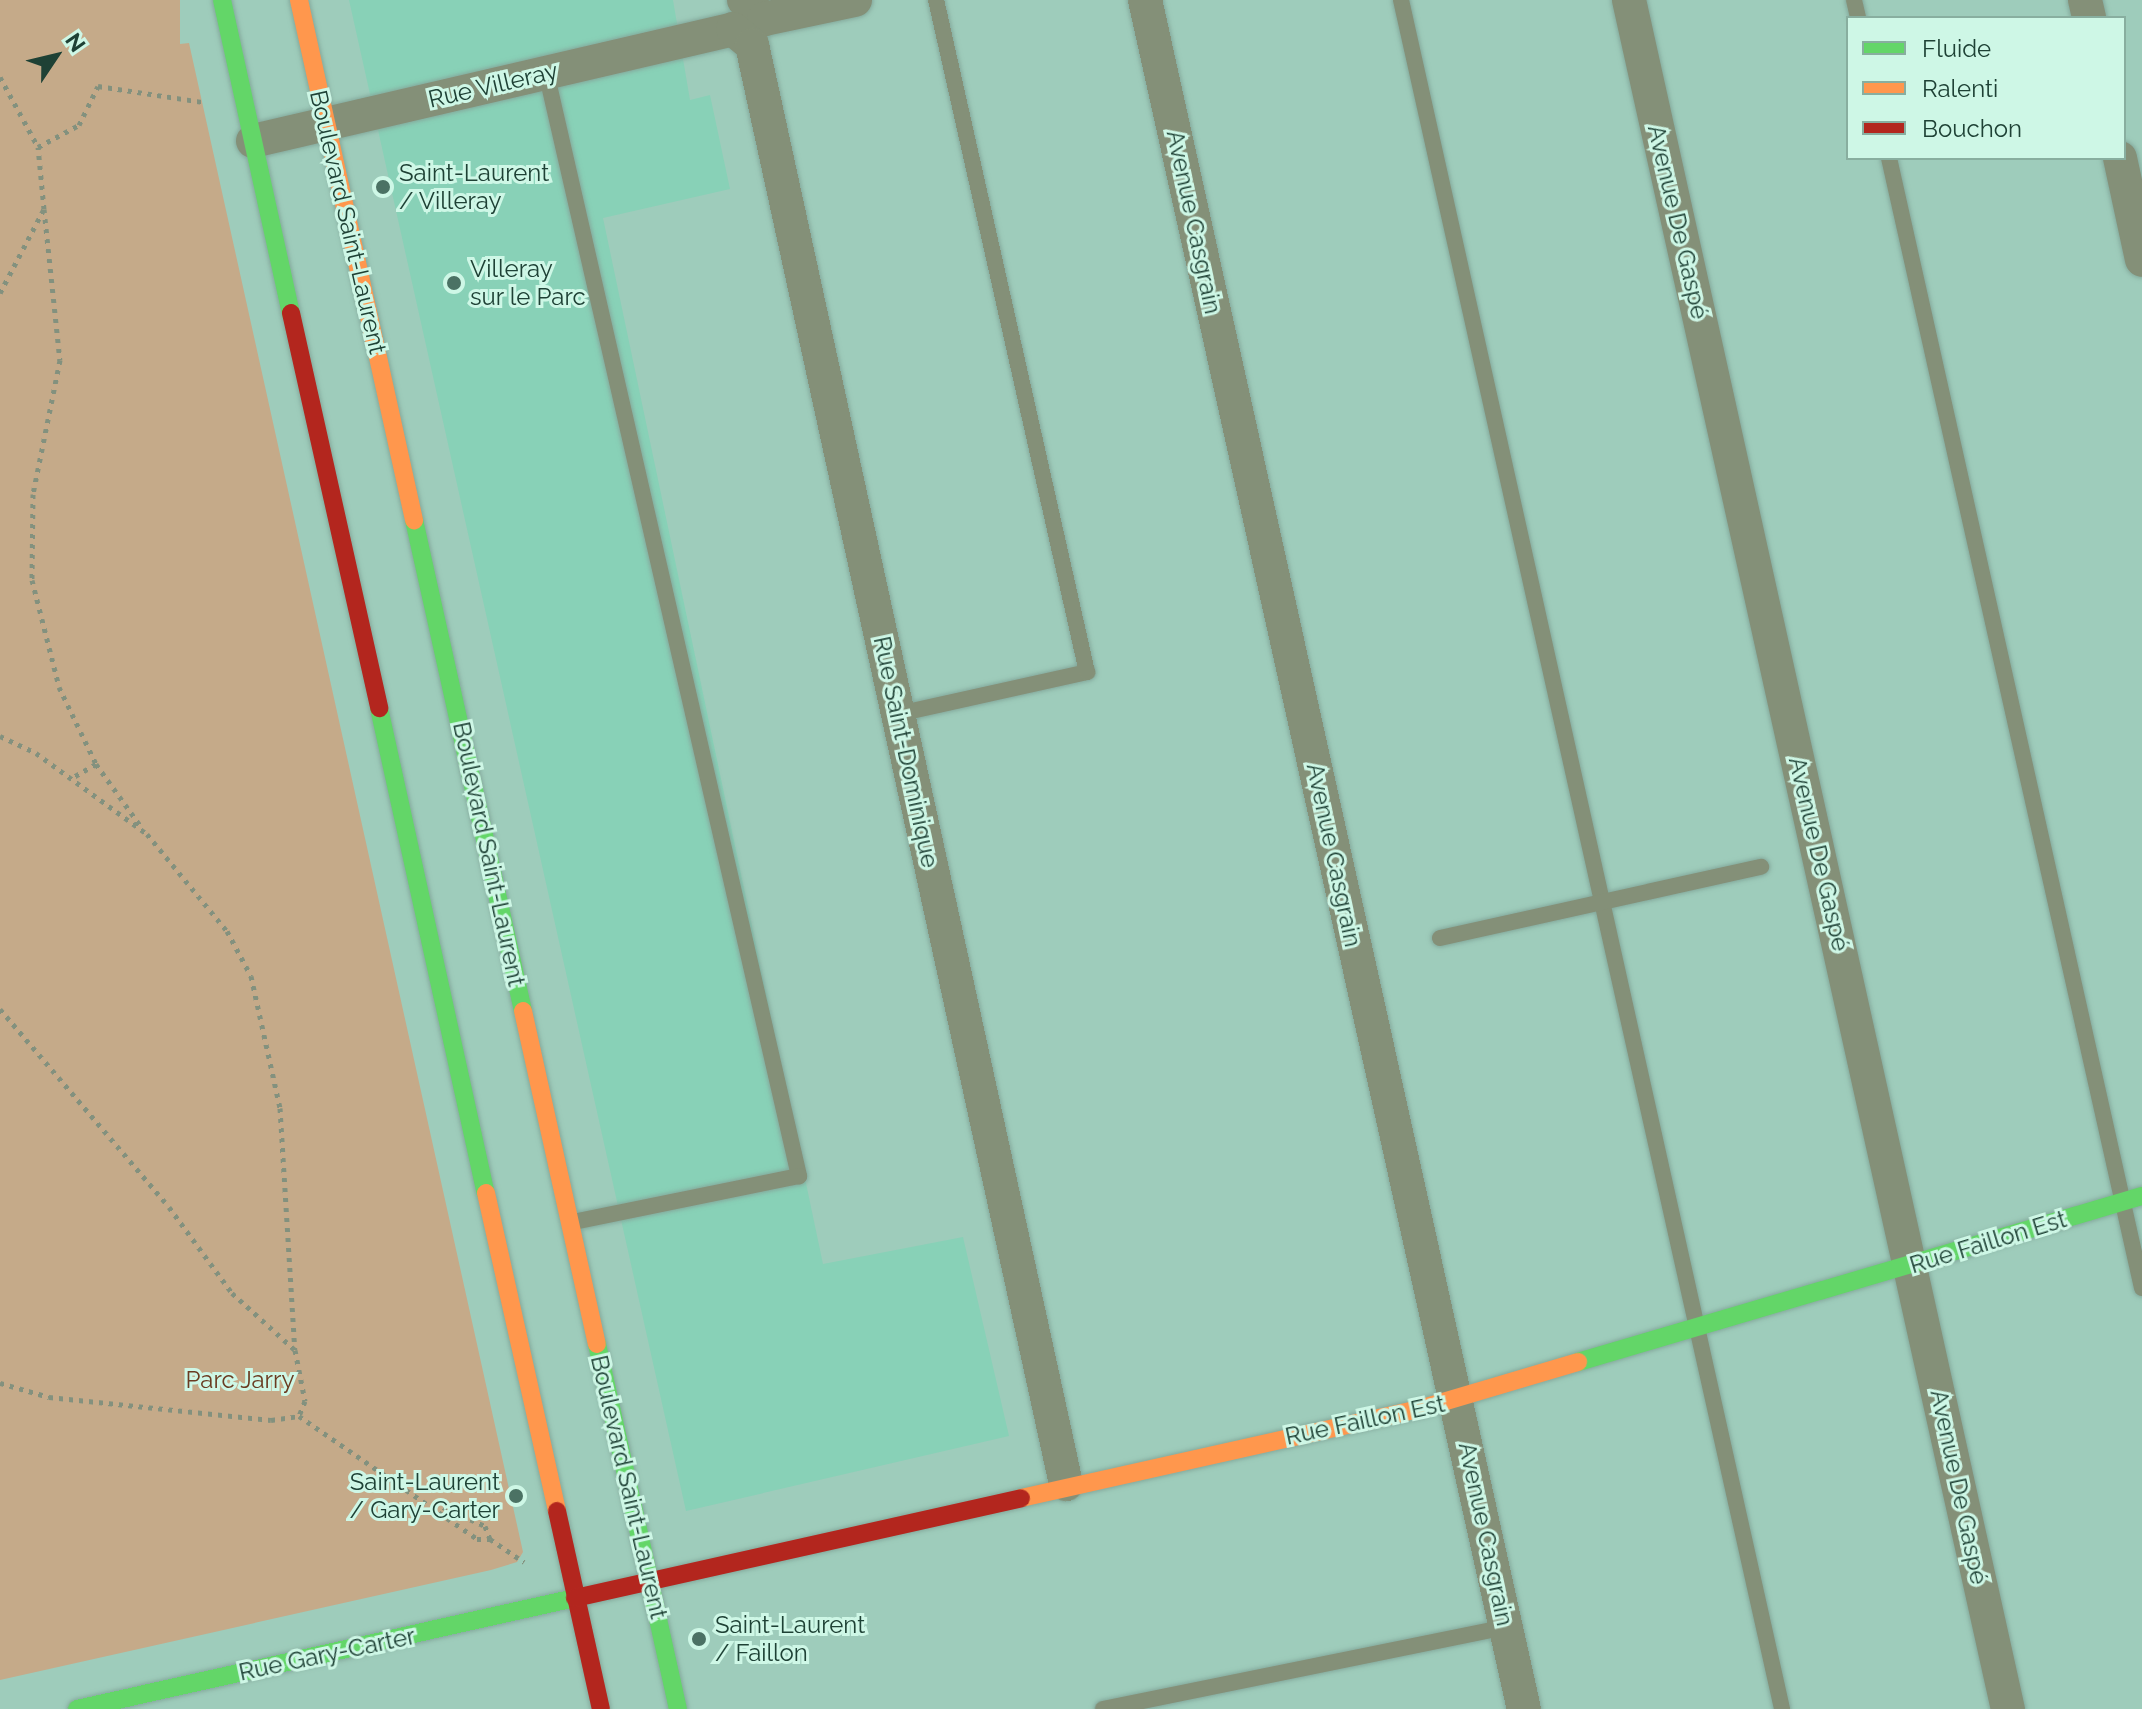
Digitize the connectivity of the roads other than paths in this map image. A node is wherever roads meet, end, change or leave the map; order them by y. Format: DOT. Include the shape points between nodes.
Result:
graph roads {
  1 [pos="222,0"];
  2 [pos="299,0"];
  3 [pos="855,0"];
  4 [pos="936,0"];
  5 [pos="1145,0"];
  6 [pos="1401,0"];
  7 [pos="1629,0"];
  8 [pos="747,16"];
  9 [pos="546,72"];
  10 [pos="326,123"];
  11 [pos="253,141"];
  12 [pos="1889,160"];
  13 [pos="2120,160"];
  14 [pos="2142,260"];
  15 [pos="898,714"];
  16 [pos="1761,867"];
  17 [pos="1600,902"];
  18 [pos="1440,938"];
  19 [pos="2142,1196"];
  20 [pos="2122,1202"];
  21 [pos="569,1223"];
  22 [pos="1911,1265"];
  23 [pos="2142,1288"];
  24 [pos="1698,1330"];
  25 [pos="1455,1400"];
  26 [pos="1066,1484"];
  27 [pos="649,1579"];
  28 [pos="576,1598"];
  29 [pos="1506,1627"];
  30 [pos="77,1709"];
  31 [pos="601,1709"];
  32 [pos="678,1709"];
  33 [pos="1103,1709"];
  34 [pos="1524,1709"];
  35 [pos="1782,1709"];
  36 [pos="2008,1709"];
  1 -- 11 [label="main road"];
  2 -- 10 [label="main road, Boulevard Saint-Laurent"];
  3 -- 8 [label="street, Rue Villeray"];
  4 -- 15 [label="lane" via="1087,672"];
  5 -- 25 [label="street, Avenue Casgrain"];
  6 -- 17 [label="lane"];
  7 -- 22 [label="street, Avenue De Gaspé"];
  8 -- 9 [label="street, Rue Villeray"];
  8 -- 15 [label="street, Rue Saint-Dominique"];
  9 -- 10 [label="street, Rue Villeray"];
  9 -- 21 [label="lane" via="799,1176"];
  10 -- 11 [label="street, Rue Villeray"];
  10 -- 21 [label="main road, Boulevard Saint-Laurent"];
  11 -- 28 [label="main road"];
  12 -- 20 [label="lane"];
  13 -- 14 [label="street"];
  15 -- 26 [label="street, Rue Saint-Dominique"];
  16 -- 17 [label="lane"];
  17 -- 18 [label="lane"];
  17 -- 24 [label="lane"];
  19 -- 20 [label="main road, Rue Faillon Est"];
  20 -- 22 [label="main road, Rue Faillon Est"];
  20 -- 23 [label="lane"];
  21 -- 27 [label="main road, Boulevard Saint-Laurent"];
  22 -- 24 [label="main road, Rue Faillon Est"];
  22 -- 36 [label="street, Avenue De Gaspé"];
  24 -- 25 [label="main road, Rue Faillon Est"];
  24 -- 35 [label="lane"];
  25 -- 26 [label="main road, Rue Faillon Est"];
  25 -- 29 [label="street, Avenue Casgrain"];
  26 -- 27 [label="main road, Rue Faillon Est"];
  27 -- 28 [label="main road, Rue Faillon Est"];
  27 -- 32 [label="main road, Boulevard Saint-Laurent"];
  28 -- 30 [label="main road, Rue Gary-Carter"];
  28 -- 31 [label="main road"];
  29 -- 33 [label="lane"];
  29 -- 34 [label="street, Avenue Casgrain"];
}
